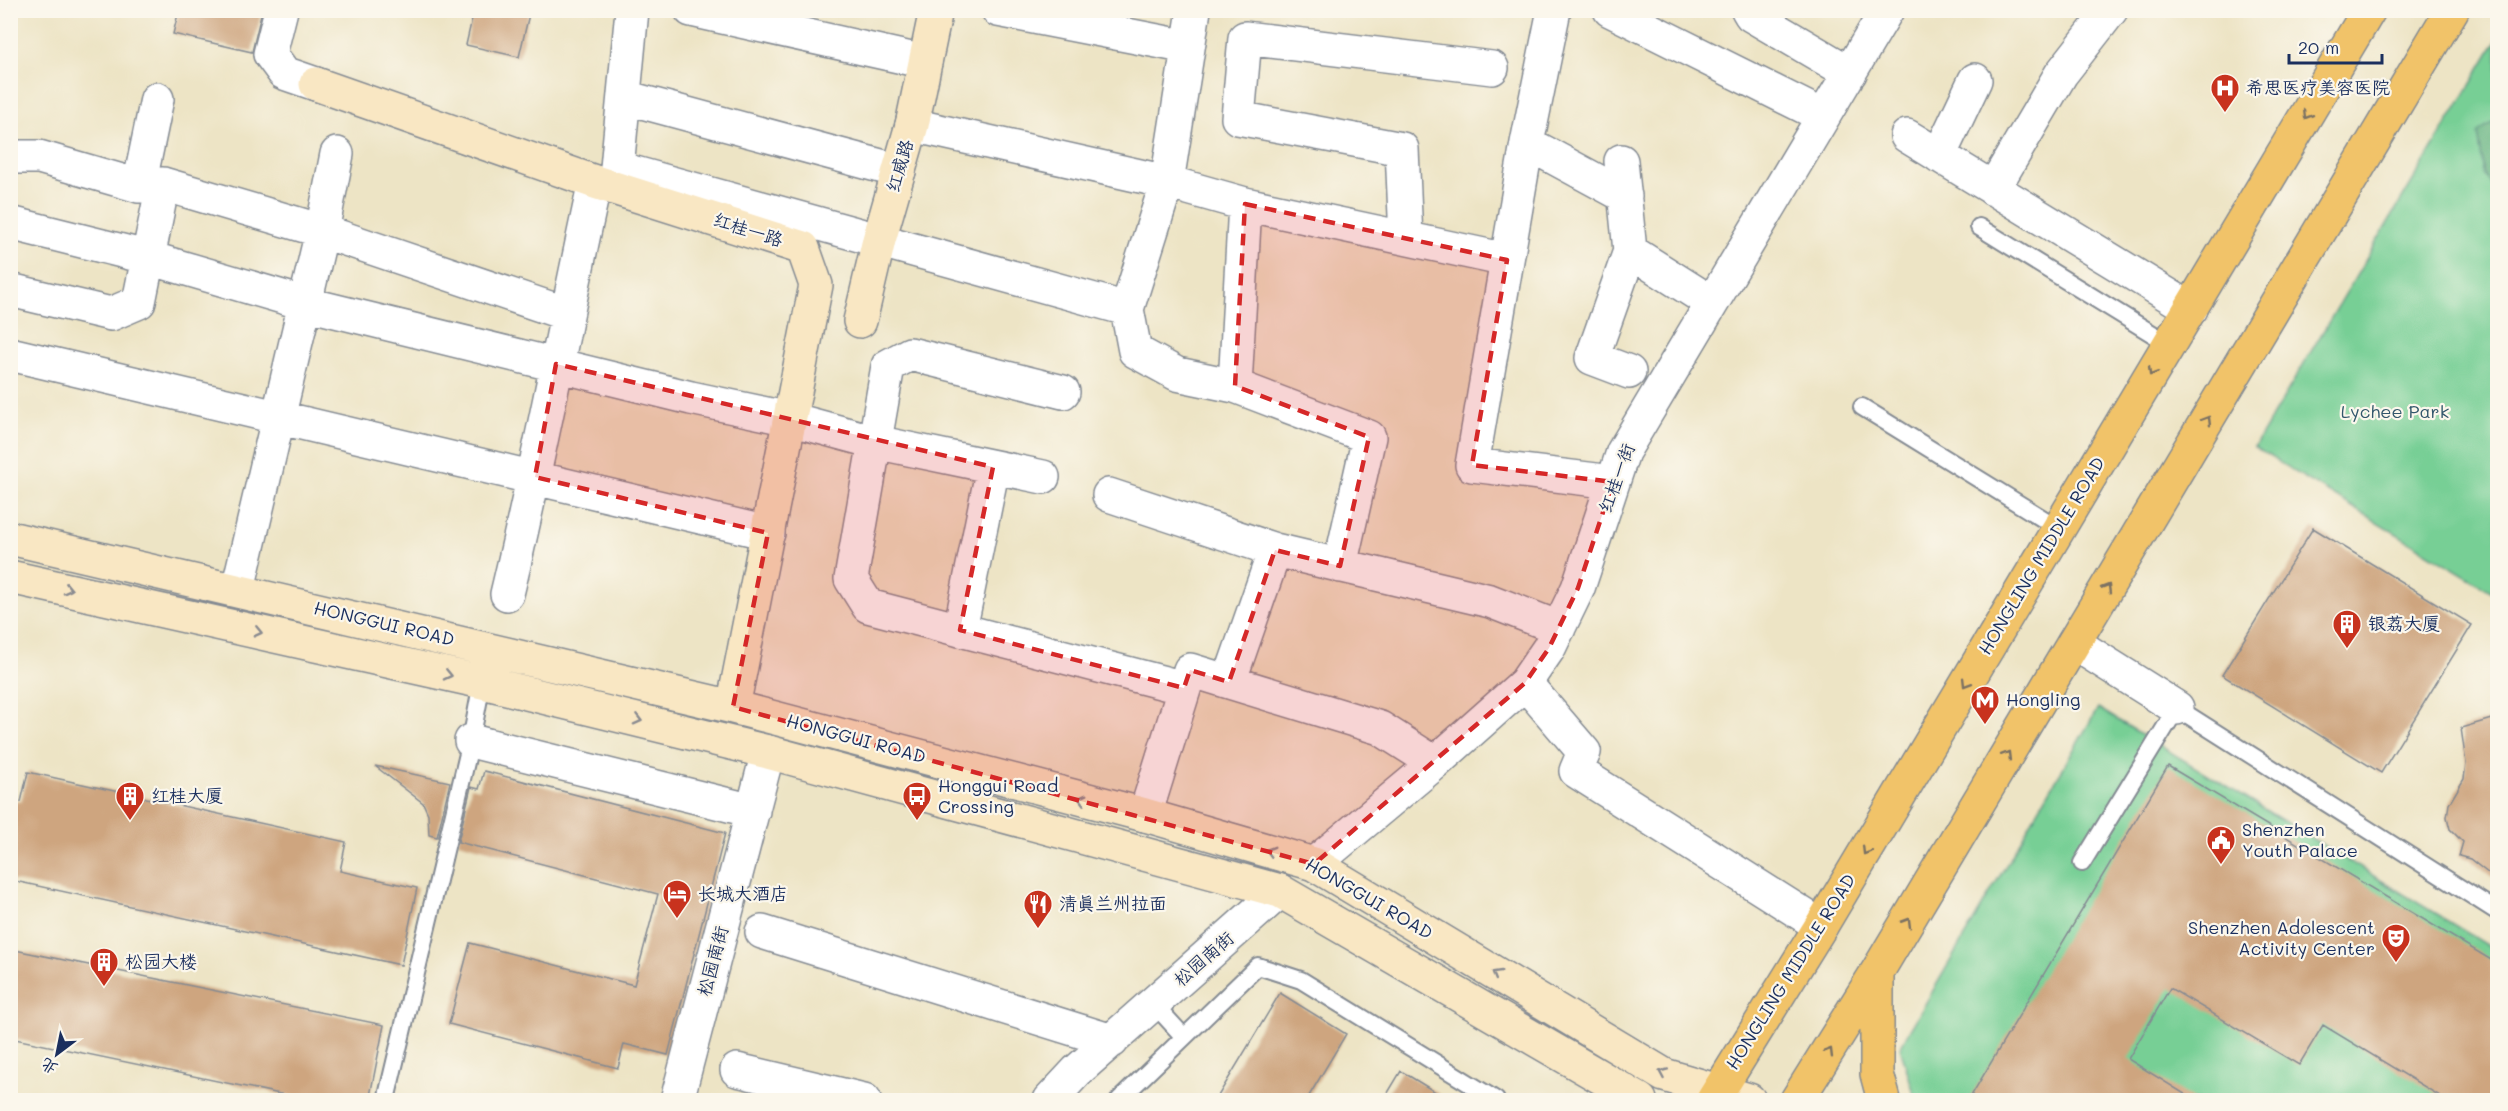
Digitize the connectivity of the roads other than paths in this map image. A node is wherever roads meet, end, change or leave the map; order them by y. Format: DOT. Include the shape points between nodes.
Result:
graph roads {
  1 [pos="281,10"];
  2 [pos="633,10"];
  3 [pos="691,10"];
  4 [pos="936,10"];
  5 [pos="998,10"];
  6 [pos="1194,10"];
  7 [pos="1554,10"];
  8 [pos="1610,10"];
  9 [pos="1748,10"];
  10 [pos="1887,10"];
  11 [pos="2111,10"];
  12 [pos="2369,10"];
  13 [pos="2452,10"];
  14 [pos="1188,47"];
  15 [pos="925,62"];
  16 [pos="1492,68"];
  17 [pos="1850,73"];
  18 [pos="1975,80"];
  19 [pos="316,84"];
  20 [pos="624,97"];
  21 [pos="157,99"];
  22 [pos="1823,116"];
  23 [pos="912,125"];
  24 [pos="1907,136"];
  25 [pos="1527,143"];
  26 [pos="337,154"];
  27 [pos="1940,156"];
  28 [pos="10,157"];
  29 [pos="1621,161"];
  30 [pos="899,171"];
  31 [pos="595,182"];
  32 [pos="1167,182"];
  33 [pos="151,185"];
  34 [pos="1994,189"];
  35 [pos="1624,196"];
  36 [pos="1245,204"];
  37 [pos="10,223"];
  38 [pos="1979,227"];
  39 [pos="322,231"];
  40 [pos="1406,238"];
  41 [pos="879,240"];
  42 [pos="1630,250"];
  43 [pos="146,257"];
  44 [pos="1507,260"];
  45 [pos="10,290"];
  46 [pos="303,303"];
  47 [pos="1712,303"];
  48 [pos="1127,309"];
  49 [pos="2191,309"];
  50 [pos="567,314"];
  51 [pos="860,321"];
  52 [pos="2169,344"];
  53 [pos="10,354"];
  54 [pos="556,364"];
  55 [pos="1629,372"];
  56 [pos="1235,386"];
  57 [pos="1063,392"];
  58 [pos="1862,407"];
  59 [pos="278,416"];
  60 [pos="790,419"];
  61 [pos="875,441"];
  62 [pos="993,467"];
  63 [pos="535,477"];
  64 [pos="1043,477"];
  65 [pos="1613,482"];
  66 [pos="1109,495"];
  67 [pos="2058,528"];
  68 [pos="768,533"];
  69 [pos="10,538"];
  70 [pos="1275,550"];
  71 [pos="1340,566"];
  72 [pos="10,577"];
  73 [pos="238,589"];
  74 [pos="507,594"];
  75 [pos="1559,628"];
  76 [pos="960,630"];
  77 [pos="2074,643"];
  78 [pos="482,682"];
  79 [pos="1229,682"];
  80 [pos="1525,683"];
  81 [pos="1184,688"];
  82 [pos="733,707"];
  83 [pos="2177,708"];
  84 [pos="471,741"];
  85 [pos="768,752"];
  86 [pos="1434,763"];
  87 [pos="753,811"];
  88 [pos="1145,815"];
  89 [pos="2082,863"];
  90 [pos="1314,864"];
  91 [pos="1280,891"];
  92 [pos="2498,912"];
  93 [pos="1821,926"];
  94 [pos="762,932"];
  95 [pos="1877,972"];
  96 [pos="1153,1003"];
  97 [pos="1184,1037"];
  98 [pos="1112,1041"];
  99 [pos="737,1070"];
  100 [pos="1727,1097"];
  101 [pos="386,1101"];
  102 [pos="676,1101"];
  103 [pos="864,1101"];
  104 [pos="1050,1101"];
  105 [pos="1119,1101"];
  106 [pos="1496,1101"];
  107 [pos="1640,1101"];
  108 [pos="1797,1101"];
  109 [pos="1884,1101"];
  1 -- 19 [label="street" via="270,54 284,73"];
  2 -- 20 [label="street"];
  3 -- 15 [label="street"];
  4 -- 15 [label="main road, 红威路"];
  5 -- 14 [label="street"];
  6 -- 14 [label="street"];
  7 -- 25 [label="street"];
  8 -- 22 [label="street"];
  9 -- 17 [label="street"];
  10 -- 17 [label="street, 红桂一街"];
  11 -- 34 [label="street" via="2061,74"];
  12 -- 49 [label="main road, HONGLING MIDDLE ROAD, one-way"];
  77 -- 13 [label="main road, one-way"];
  14 -- 32 [label="street"];
  15 -- 23 [label="main road, 红威路"];
  16 -- 40 [label="street" via="1245,38 1238,118 1402,149"];
  17 -- 22 [label="street, 红桂一街"];
  18 -- 27 [label="street"];
  19 -- 31 [label="main road, 红桂一路"];
  20 -- 30 [label="street"];
  20 -- 41 [label="street" via="617,168"];
  21 -- 33 [label="street"];
  22 -- 47 [label="street, 红桂一街"];
  23 -- 30 [label="main road, 红威路"];
  23 -- 32 [label="street"];
  24 -- 27 [label="street"];
  25 -- 35 [label="street"];
  25 -- 44 [label="street"];
  26 -- 39 [label="street"];
  27 -- 34 [label="street"];
  28 -- 33 [label="street" via="39,156"];
  29 -- 35 [label="street"];
  30 -- 41 [label="main road, 红威路"];
  31 -- 50 [label="street"];
  31 -- 60 [label="main road, 红桂一路" via="803,248 816,285"];
  32 -- 36 [label="street"];
  32 -- 48 [label="street"];
  33 -- 39 [label="street"];
  33 -- 43 [label="street"];
  34 -- 49 [label="street"];
  35 -- 42 [label="street"];
  36 -- 40 [label="street"];
  36 -- 56 [label="street"];
  37 -- 43 [label="street"];
  38 -- 52 [label="lane"];
  39 -- 46 [label="street"];
  39 -- 50 [label="street"];
  40 -- 44 [label="street"];
  41 -- 48 [label="street"];
  41 -- 51 [label="main road, 红威路"];
  42 -- 47 [label="street"];
  42 -- 55 [label="street" via="1592,358"];
  43 -- 45 [label="street" via="138,302 111,314"];
  43 -- 46 [label="street"];
  44 -- 65 [label="street" via="1472,465"];
  46 -- 54 [label="street"];
  46 -- 59 [label="street"];
  47 -- 65 [label="street, 红桂一街" via="1623,452"];
  48 -- 56 [label="street" via="1136,351 1177,374"];
  49 -- 52 [label="main road, HONGLING MIDDLE ROAD"];
  50 -- 54 [label="street"];
  52 -- 67 [label="main road, HONGLING MIDDLE ROAD, one-way"];
  53 -- 59 [label="street"];
  54 -- 60 [label="street"];
  54 -- 63 [label="street"];
  56 -- 71 [label="street" via="1369,437"];
  57 -- 61 [label="street" via="910,354 888,366"];
  58 -- 67 [label="lane"];
  59 -- 63 [label="street"];
  59 -- 73 [label="street"];
  60 -- 61 [label="street"];
  60 -- 68 [label="main road, 红桂一路"];
  61 -- 62 [label="street"];
  61 -- 76 [label="street" via="851,579 867,606"];
  62 -- 64 [label="street"];
  62 -- 76 [label="street"];
  63 -- 68 [label="street"];
  63 -- 74 [label="street"];
  65 -- 75 [label="street, 红桂一街" via="1578,588"];
  66 -- 70 [label="street"];
  67 -- 93 [label="main road, HONGLING MIDDLE ROAD, one-way"];
  68 -- 82 [label="main road, 红桂一路"];
  69 -- 73 [label="main road, HONGGUI ROAD"];
  70 -- 71 [label="street"];
  70 -- 79 [label="street"];
  71 -- 75 [label="street" via="1491,602"];
  72 -- 78 [label="main road, HONGGUI ROAD, one-way"];
  73 -- 82 [label="main road, HONGGUI ROAD"];
  75 -- 80 [label="street, 红桂一街"];
  76 -- 81 [label="street"];
  77 -- 83 [label="street"];
  95 -- 77 [label="main road, one-way"];
  78 -- 84 [label="lane"];
  78 -- 85 [label="main road, HONGGUI ROAD, one-way"];
  79 -- 81 [label="street" via="1190,670"];
  79 -- 86 [label="street" via="1380,728"];
  80 -- 86 [label="street, 红桂一街"];
  80 -- 93 [label="street" via="1584,752 1576,771"];
  81 -- 88 [label="street"];
  88 -- 82 [label="main road, HONGGUI ROAD, one-way"];
  83 -- 89 [label="lane"];
  83 -- 92 [label="lane"];
  84 -- 87 [label="street"];
  84 -- 101 [label="lane"];
  85 -- 87 [label="street, 松园南街"];
  85 -- 91 [label="main road, HONGGUI ROAD"];
  86 -- 90 [label="street, 红桂一街"];
  87 -- 102 [label="street, 松园南街"];
  90 -- 88 [label="main road, HONGGUI ROAD, one-way"];
  100 -- 90 [label="main road, HONGGUI ROAD, one-way" via="1664,1075"];
  91 -- 96 [label="street, 松园南街"];
  91 -- 107 [label="main road, HONGGUI ROAD"];
  93 -- 100 [label="main road, HONGLING MIDDLE ROAD"];
  94 -- 98 [label="street"];
  108 -- 95 [label="main road, one-way"];
  95 -- 109 [label="main road" via="1877,1074"];
  96 -- 97 [label="lane"];
  96 -- 98 [label="street, 松园南街"];
  97 -- 105 [label="lane"];
  97 -- 106 [label="lane" via="1258,966 1301,980"];
  98 -- 104 [label="street, 松园南街"];
  99 -- 103 [label="street"];
}
